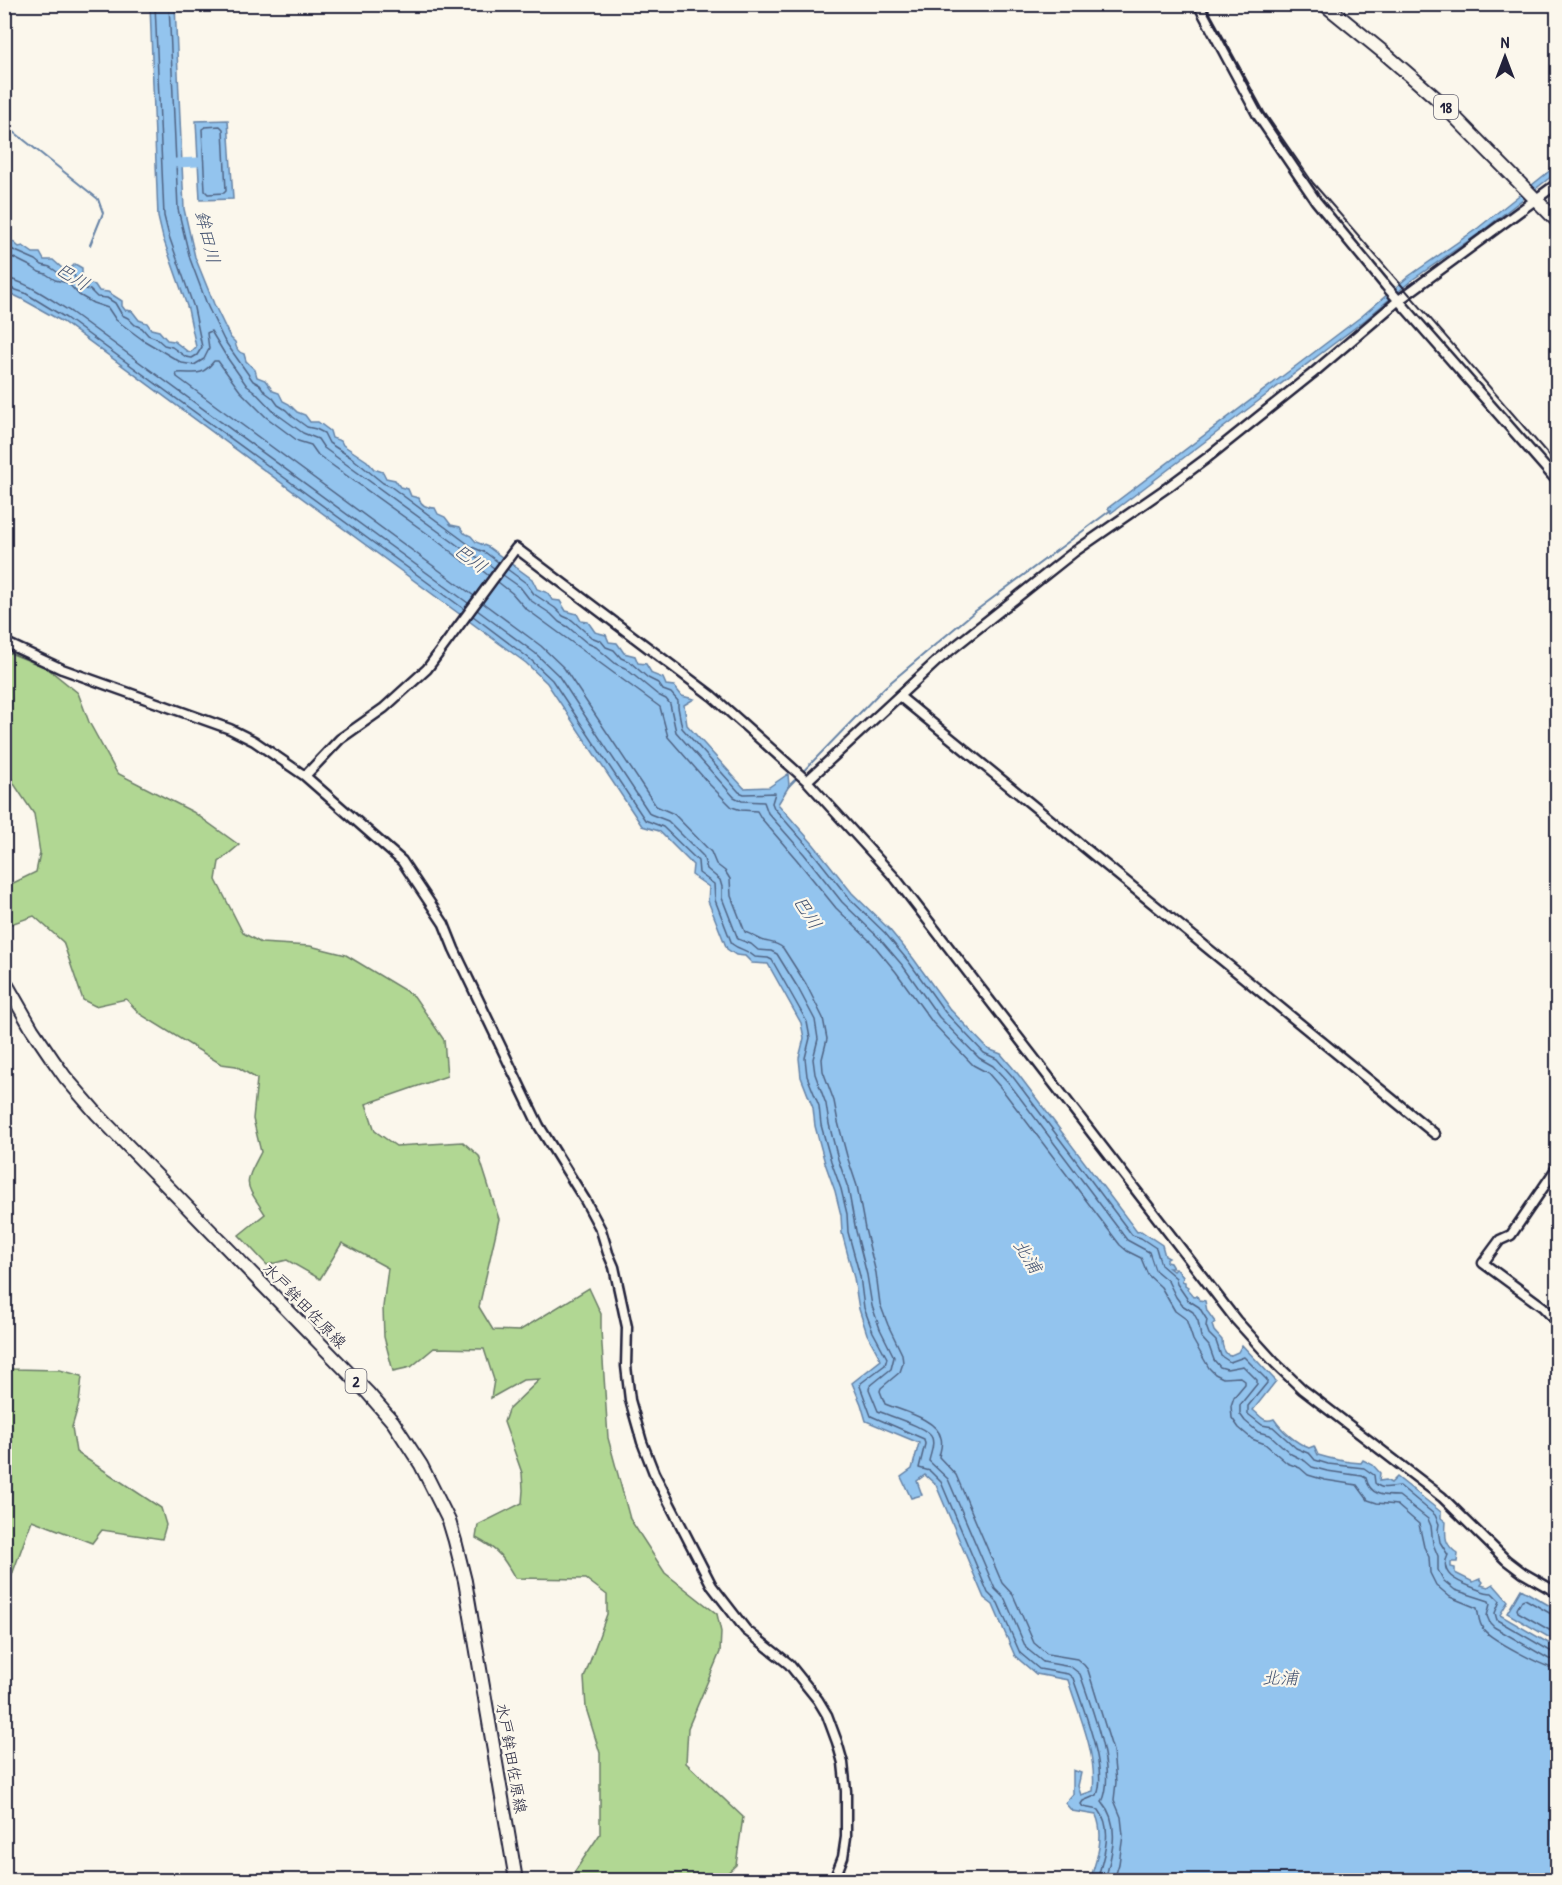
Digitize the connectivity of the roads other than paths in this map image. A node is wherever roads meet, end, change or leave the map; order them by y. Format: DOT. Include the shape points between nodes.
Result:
graph roads {
  1 [pos="1198,4"];
  2 [pos="1324,4"];
  3 [pos="1557,183"];
  4 [pos="1536,199"];
  5 [pos="1557,222"];
  6 [pos="1398,298"];
  7 [pos="1557,482"];
  8 [pos="4,642"];
  9 [pos="899,696"];
  10 [pos="305,776"];
  11 [pos="805,778"];
  12 [pos="4,980"];
  13 [pos="1435,1134"];
  14 [pos="1557,1166"];
  15 [pos="1557,1323"];
  16 [pos="1557,1593"];
  17 [pos="516,1881"];
  18 [pos="834,1881"];
  1 -- 6 [label="street" via="1257,114 1316,201"];
  2 -- 4 [label="main road, 18" via="1436,98"];
  3 -- 4 [label="street"];
  4 -- 5 [label="main road, 18"];
  4 -- 6 [label="street"];
  6 -- 7 [label="street"];
  6 -- 9 [label="street" via="1312,374 1168,487 1074,552 938,660"];
  8 -- 10 [label="street" via="62,669 230,729"];
  9 -- 11 [label="street"];
  9 -- 13 [label="street"];
  10 -- 11 [label="street" via="340,739 384,708 427,669 516,548 712,696"];
  10 -- 18 [label="street" via="402,861 444,924 539,1126 601,1230 627,1326 630,1400 654,1473 711,1586 746,1630 789,1664 805,1683 827,1715 837,1742 844,1773 846,1813 843,1857"];
  11 -- 16 [label="street" via="896,879 1254,1342 1302,1389 1442,1497 1506,1560"];
  12 -- 17 [label="main road, 水戸鉾田佐原線 / 2" via="65,1077 368,1393 421,1465 448,1521 465,1581"];
  14 -- 15 [label="street" via="1511,1235 1500,1240 1483,1263 1543,1306"];
}
